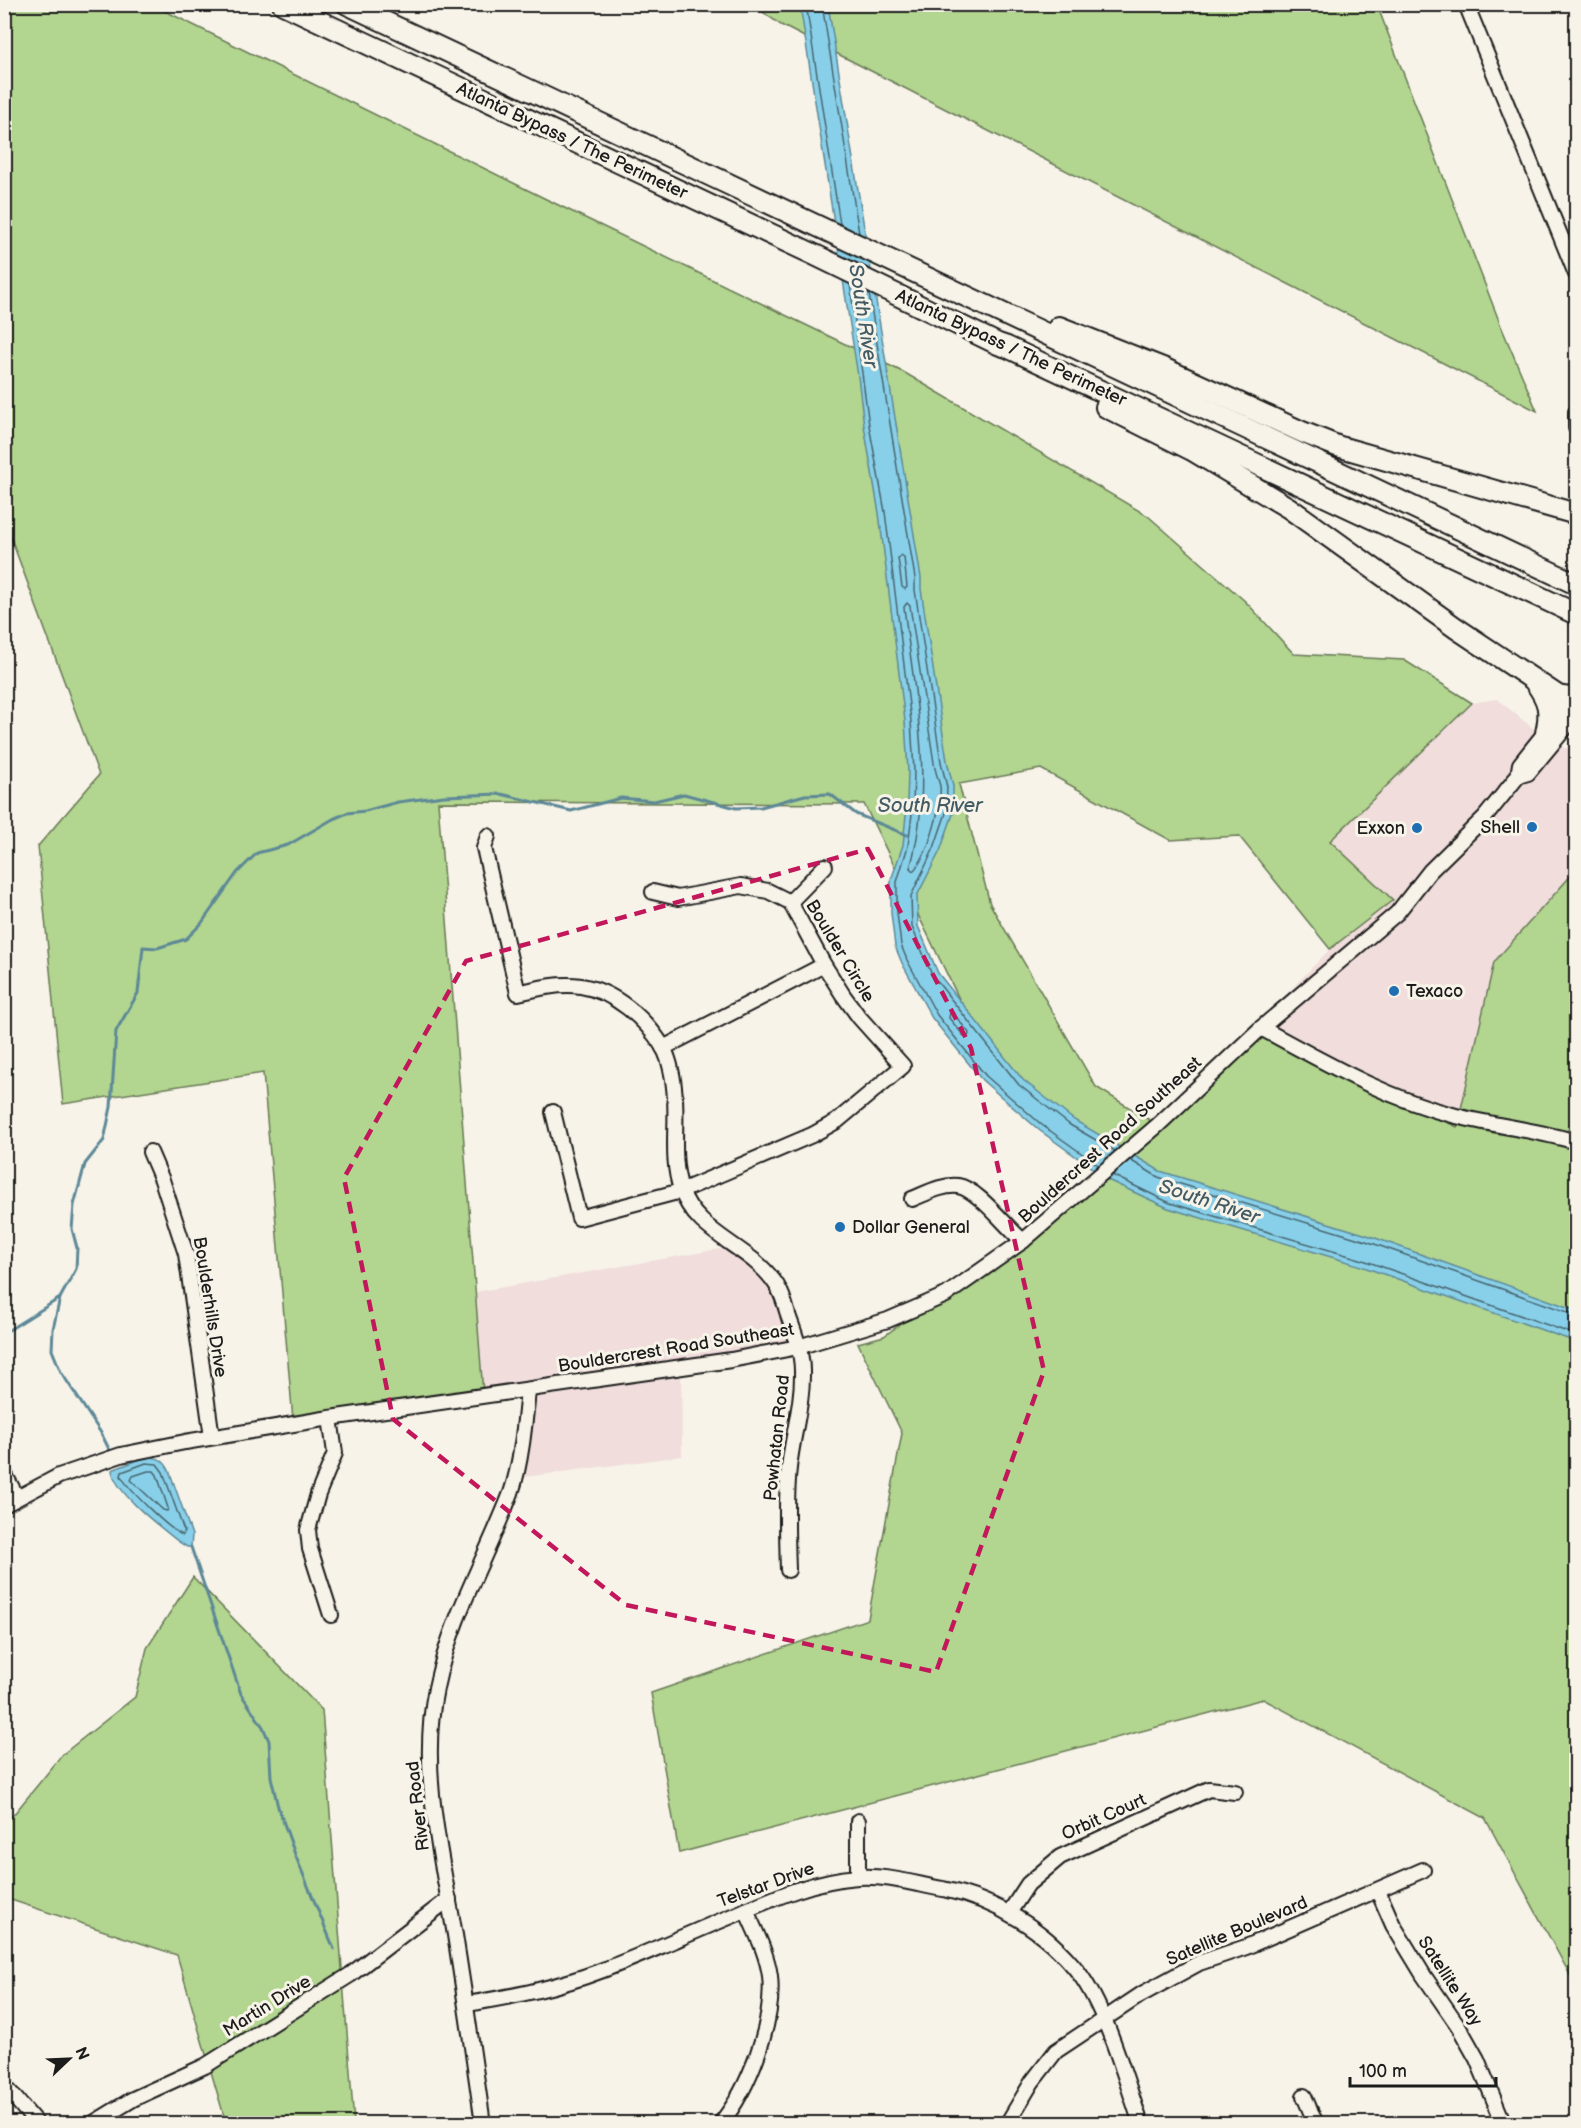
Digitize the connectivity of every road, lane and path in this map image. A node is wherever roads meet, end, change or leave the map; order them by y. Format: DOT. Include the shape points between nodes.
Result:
graph roads {
  1 [pos="282,4"];
  2 [pos="347,4"];
  3 [pos="366,4"];
  4 [pos="1466,4"];
  5 [pos="441,48"];
  6 [pos="887,258"];
  7 [pos="1576,274"];
  8 [pos="998,344"];
  9 [pos="1576,412"];
  10 [pos="1576,428"];
  11 [pos="1576,514"];
  12 [pos="1576,584"];
  13 [pos="1576,614"];
  14 [pos="1533,680"];
  15 [pos="1576,695"];
  16 [pos="1576,716"];
  17 [pos="1546,733"];
  18 [pos="1518,776"];
  19 [pos="488,836"];
  20 [pos="825,866"];
  21 [pos="652,892"];
  22 [pos="790,902"];
  23 [pos="824,965"];
  24 [pos="1261,1028"];
  25 [pos="663,1048"];
  26 [pos="553,1112"];
  27 [pos="1576,1142"];
  28 [pos="150,1152"];
  29 [pos="681,1191"];
  30 [pos="912,1200"];
  31 [pos="1023,1241"];
  32 [pos="798,1347"];
  33 [pos="528,1390"];
  34 [pos="330,1418"];
  35 [pos="212,1437"];
  36 [pos="4,1473"];
  37 [pos="17,1497"];
  38 [pos="4,1505"];
  39 [pos="788,1570"];
  40 [pos="331,1615"];
  41 [pos="1234,1792"];
  42 [pos="858,1821"];
  43 [pos="1423,1870"];
  44 [pos="858,1877"];
  45 [pos="1378,1891"];
  46 [pos="449,1899"];
  47 [pos="746,1910"];
  48 [pos="1009,1913"];
  49 [pos="467,2004"];
  50 [pos="1104,2020"];
  51 [pos="4,2085"];
  52 [pos="1304,2096"];
  53 [pos="37,2124"];
  54 [pos="92,2124"];
  55 [pos="483,2124"];
  56 [pos="720,2124"];
  57 [pos="1007,2124"];
  58 [pos="1141,2124"];
  59 [pos="1316,2124"];
  60 [pos="1503,2124"];
  1 -- 8 [label="highway, Atlanta Bypass / The Perimeter"];
  2 -- 5 [label="highway, Atlanta Bypass / The Perimeter"];
  3 -- 5 [label="highway"];
  4 -- 7 [label="street"];
  5 -- 6 [label="highway, Atlanta Bypass / The Perimeter"];
  6 -- 11 [label="highway" via="1165,369 1336,446"];
  6 -- 12 [label="highway, Atlanta Bypass / The Perimeter"];
  8 -- 13 [label="highway, Atlanta Bypass / The Perimeter"];
  8 -- 14 [label="highway" via="1057,383 1192,450 1289,508"];
  9 -- 10 [label="street"];
  14 -- 15 [label="highway" via="1558,696"];
  14 -- 17 [label="highway" via="1550,716"];
  15 -- 17 [label="street, Bouldercrest Road Southeast"];
  16 -- 18 [label="street, Bouldercrest Road Southeast" via="1528,772"];
  17 -- 18 [label="street, Bouldercrest Road Southeast" via="1519,765"];
  18 -- 24 [label="street, Bouldercrest Road Southeast" via="1485,817 1430,871 1397,913"];
  19 -- 25 [label="street" via="484,848 518,993 564,985 603,993 639,1016"];
  20 -- 22 [label="street"];
  21 -- 22 [label="street, Boulder Circle" via="678,898 741,886 768,891"];
  22 -- 23 [label="street, Boulder Circle"];
  23 -- 25 [label="street"];
  23 -- 29 [label="street, Boulder Circle" via="859,1017 903,1066 837,1121"];
  24 -- 27 [label="street" via="1356,1080 1419,1105"];
  24 -- 31 [label="street, Bouldercrest Road Southeast" via="1158,1125"];
  25 -- 29 [label="street" via="671,1067 676,1170"];
  26 -- 29 [label="street" via="579,1218"];
  28 -- 35 [label="street, Boulderhills Drive" via="186,1254"];
  29 -- 32 [label="street, Powhatan Road" via="691,1210 711,1230 753,1259 773,1280"];
  30 -- 31 [label="street" via="958,1186 978,1196"];
  31 -- 32 [label="street, Bouldercrest Road Southeast" via="946,1295 888,1320"];
  32 -- 33 [label="street, Bouldercrest Road Southeast"];
  32 -- 39 [label="street, Powhatan Road" via="802,1370 788,1479"];
  33 -- 34 [label="street, Bouldercrest Road Southeast"];
  33 -- 46 [label="street, River Road" via="512,1491 464,1601 436,1688 429,1777"];
  34 -- 35 [label="street, Bouldercrest Road Southeast"];
  34 -- 40 [label="street" via="335,1453 308,1530 310,1549"];
  35 -- 37 [label="street, Bouldercrest Road Southeast" via="121,1455 59,1476"];
  36 -- 37 [label="street"];
  37 -- 38 [label="street, Bouldercrest Road Southeast"];
  41 -- 48 [label="street, Orbit Court" via="1209,1789 1060,1857 1028,1884"];
  42 -- 44 [label="street"];
  43 -- 45 [label="street, Satellite Boulevard"];
  44 -- 47 [label="street, Telstar Drive" via="820,1883"];
  44 -- 48 [label="street, Telstar Drive" via="884,1878 965,1894"];
  45 -- 50 [label="street, Satellite Boulevard" via="1199,1963"];
  45 -- 60 [label="street, Satellite Way" via="1393,1925 1477,2060"];
  46 -- 49 [label="street, River Road"];
  46 -- 54 [label="street, Martin Drive" via="350,1976 205,2066 133,2099"];
  47 -- 49 [label="street, Telstar Drive" via="562,1985"];
  47 -- 56 [label="street" via="770,1975 770,2001 747,2078"];
  48 -- 50 [label="street, Telstar Drive" via="1055,1947 1078,1973"];
  49 -- 55 [label="street, River Road"];
  50 -- 57 [label="street, Satellite Boulevard" via="1056,2051"];
  50 -- 58 [label="street, Telstar Drive"];
  51 -- 53 [label="street"];
  52 -- 59 [label="street"];
}
